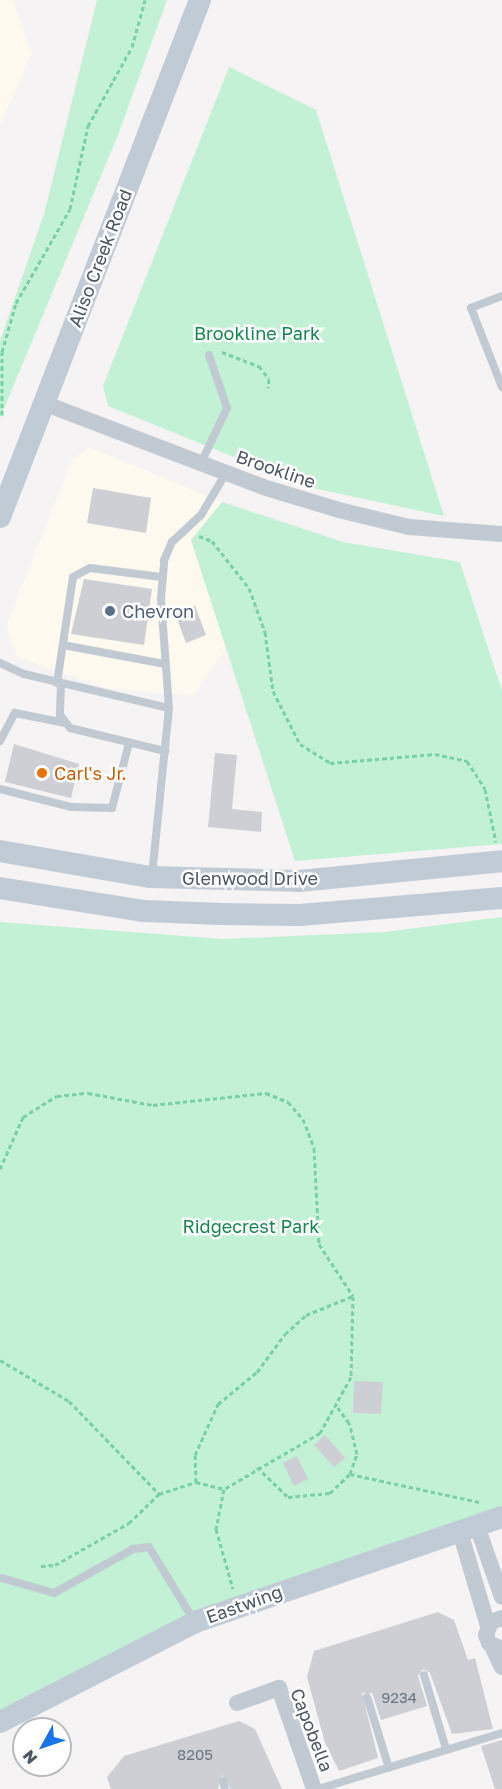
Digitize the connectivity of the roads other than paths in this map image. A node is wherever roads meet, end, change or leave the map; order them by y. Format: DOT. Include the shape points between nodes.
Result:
graph roads {
  1 [pos="200,0"];
  2 [pos="502,296"];
  3 [pos="209,355"];
  4 [pos="502,387"];
  5 [pos="46,404"];
  6 [pos="201,463"];
  7 [pos="226,473"];
  8 [pos="0,517"];
  9 [pos="502,534"];
  10 [pos="161,577"];
  11 [pos="63,645"];
  12 [pos="0,663"];
  13 [pos="165,664"];
  14 [pos="59,683"];
  15 [pos="170,708"];
  16 [pos="65,723"];
  17 [pos="0,741"];
  18 [pos="129,743"];
  19 [pos="165,751"];
  20 [pos="0,789"];
  21 [pos="0,851"];
  22 [pos="501,861"];
  23 [pos="152,877"];
  24 [pos="0,888"];
  25 [pos="502,898"];
  26 [pos="502,1517"];
  27 [pos="469,1529"];
  28 [pos="2,1578"];
  29 [pos="502,1597"];
  30 [pos="195,1622"];
  31 [pos="495,1622"];
  32 [pos="497,1648"];
  33 [pos="502,1667"];
  34 [pos="424,1675"];
  35 [pos="367,1697"];
  36 [pos="237,1703"];
  37 [pos="0,1722"];
  38 [pos="502,1733"];
  39 [pos="446,1749"];
  40 [pos="388,1767"];
  41 [pos="316,1789"];
  1 -- 5 [label="main road, Aliso Creek Road"];
  2 -- 4 [label="lane" via="471,308"];
  3 -- 6 [label="lane" via="226,408"];
  5 -- 6 [label="street, Brookline"];
  5 -- 8 [label="main road, Aliso Creek Road"];
  6 -- 7 [label="street, Brookline"];
  7 -- 9 [label="street, Brookline" via="409,526"];
  7 -- 10 [label="lane" via="188,530 172,542"];
  10 -- 11 [label="lane" via="82,570 74,577"];
  10 -- 13 [label="lane"];
  11 -- 13 [label="lane"];
  11 -- 14 [label="lane"];
  12 -- 14 [label="lane"];
  13 -- 15 [label="lane"];
  14 -- 15 [label="lane"];
  14 -- 16 [label="lane"];
  15 -- 19 [label="lane"];
  16 -- 17 [label="lane" via="15,713"];
  16 -- 18 [label="lane" via="82,733"];
  18 -- 19 [label="lane"];
  18 -- 20 [label="lane" via="112,808 71,807"];
  19 -- 23 [label="lane"];
  21 -- 23 [label="main road, Glenwood Drive"];
  22 -- 23 [label="main road, Glenwood Drive" via="299,881"];
  24 -- 25 [label="main road, Glenwood Drive" via="144,912 221,915 321,913"];
  26 -- 27 [label="main road, Eastwing"];
  27 -- 29 [label="street"];
  27 -- 30 [label="main road, Eastwing"];
  27 -- 31 [label="street"];
  28 -- 30 [label="lane" via="54,1593 133,1549 149,1546"];
  30 -- 37 [label="main road, Eastwing"];
  31 -- 32 [label="street"];
  32 -- 33 [label="street"];
  34 -- 39 [label="lane"];
  35 -- 40 [label="lane"];
  36 -- 41 [label="street, Capobella" via="279,1688"];
  38 -- 39 [label="lane"];
  39 -- 40 [label="lane"];
  40 -- 41 [label="lane"];
}
